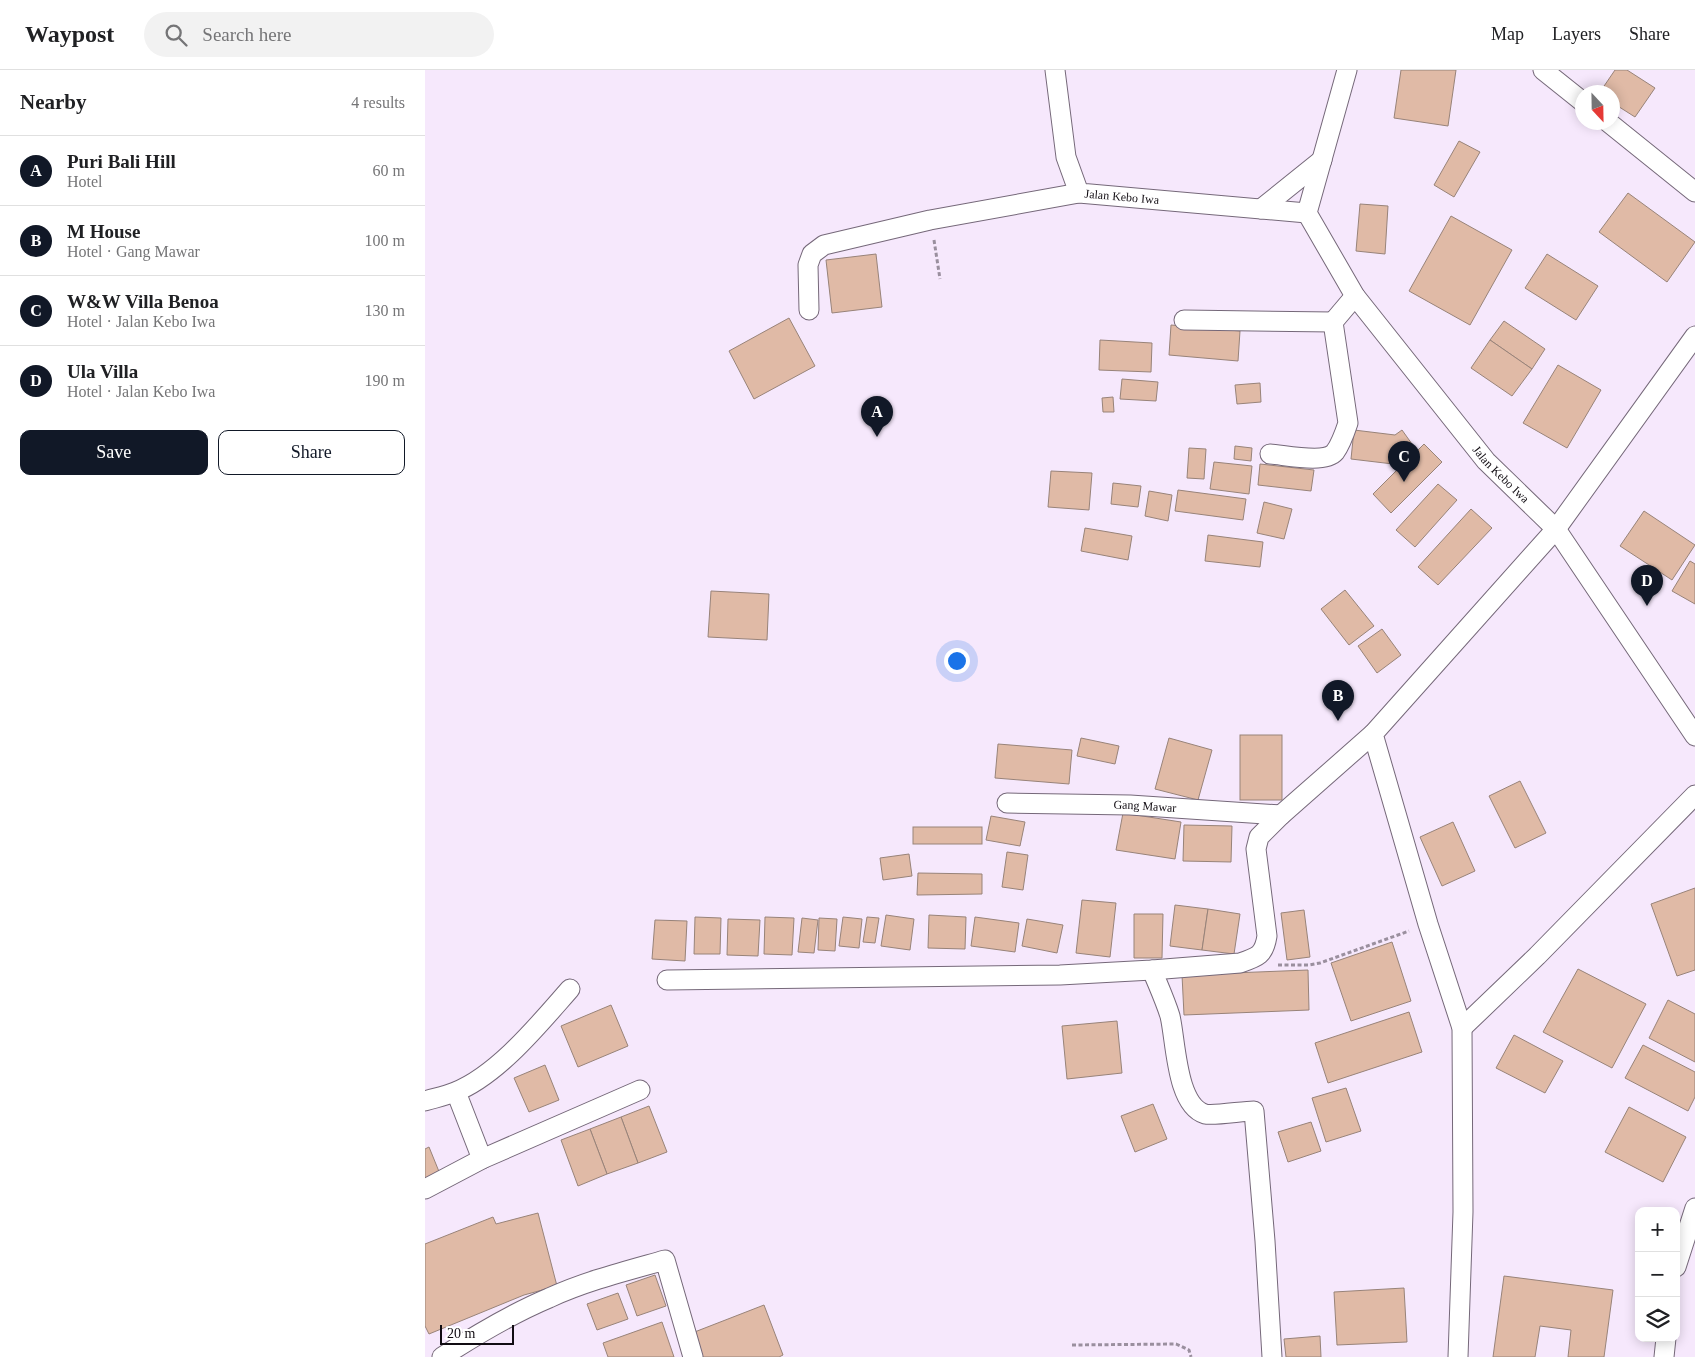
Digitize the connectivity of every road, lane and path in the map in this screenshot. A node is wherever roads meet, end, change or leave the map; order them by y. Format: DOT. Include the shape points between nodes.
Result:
graph roads {
  1 [pos="1055,70"];
  2 [pos="1347,70"];
  3 [pos="1543,70"];
  4 [pos="1575,96"];
  5 [pos="1618,130"];
  6 [pos="1322,160"];
  7 [pos="1695,192"];
  8 [pos="1079,193"];
  9 [pos="1261,209"];
  10 [pos="1307,213"];
  11 [pos="930,220"];
  12 [pos="940,279"];
  13 [pos="1355,296"];
  14 [pos="809,310"];
  15 [pos="1184,320"];
  16 [pos="1333,322"];
  17 [pos="1695,336"];
  18 [pos="1270,454"];
  19 [pos="1556,529"];
  20 [pos="1373,734"];
  21 [pos="1695,736"];
  22 [pos="1695,795"];
  23 [pos="1007,803"];
  24 [pos="1281,815"];
  25 [pos="1428,924"];
  26 [pos="1261,955"];
  27 [pos="1152,970"];
  28 [pos="667,980"];
  29 [pos="570,989"];
  30 [pos="1462,1028"];
  31 [pos="640,1090"];
  32 [pos="456,1092"];
  33 [pos="425,1101"];
  34 [pos="482,1159"];
  35 [pos="425,1189"];
  36 [pos="1695,1208"];
  37 [pos="1680,1255"];
  38 [pos="1666,1342"];
  39 [pos="1072,1345"];
  40 [pos="442,1357"];
  41 [pos="693,1357"];
  42 [pos="1191,1357"];
  43 [pos="1272,1357"];
  44 [pos="1458,1357"];
  45 [pos="1665,1357"];
  1 -- 8 [label="street, Jalan Kebo Iwa" via="1066,157"];
  2 -- 6 [label="street"];
  3 -- 4 [label="street"];
  5 -- 7 [label="street"];
  6 -- 9 [label="street"];
  6 -- 10 [label="street"];
  8 -- 9 [label="street, Jalan Kebo Iwa"];
  8 -- 11 [label="street"];
  9 -- 10 [label="street, Jalan Kebo Iwa"];
  10 -- 13 [label="street, Jalan Kebo Iwa"];
  11 -- 12 [label="path"];
  11 -- 14 [label="street" via="824,245 812,254 808,265"];
  13 -- 16 [label="street"];
  13 -- 19 [label="street, Jalan Kebo Iwa" via="1486,460"];
  15 -- 16 [label="street"];
  16 -- 18 [label="street" via="1348,423 1335,453 1323,459"];
  17 -- 19 [label="street"];
  19 -- 20 [label="street"];
  19 -- 21 [label="street, Jalan Kebo Iwa"];
  20 -- 24 [label="street"];
  20 -- 25 [label="street"];
  22 -- 30 [label="street"];
  23 -- 24 [label="street, Gang Mawar" via="1130,805"];
  24 -- 26 [label="street" via="1259,836 1256,849 1267,936"];
  25 -- 26 [label="path" via="1320,963 1290,966 1268,961"];
  25 -- 30 [label="street"];
  26 -- 27 [label="street" via="1240,963"];
  27 -- 28 [label="street"];
  27 -- 43 [label="street" via="1170,1019 1181,1081 1193,1105 1206,1114 1254,1111"];
  29 -- 32 [label="street" via="521,1044 483,1076"];
  30 -- 44 [label="street" via="1463,1212"];
  31 -- 34 [label="street"];
  32 -- 33 [label="street"];
  32 -- 34 [label="street"];
  34 -- 35 [label="street"];
  36 -- 37 [label="street"];
  38 -- 45 [label="street"];
  39 -- 42 [label="path" via="1176,1344 1189,1350"];
  40 -- 41 [label="street" via="499,1322 550,1297 665,1260"];
}
